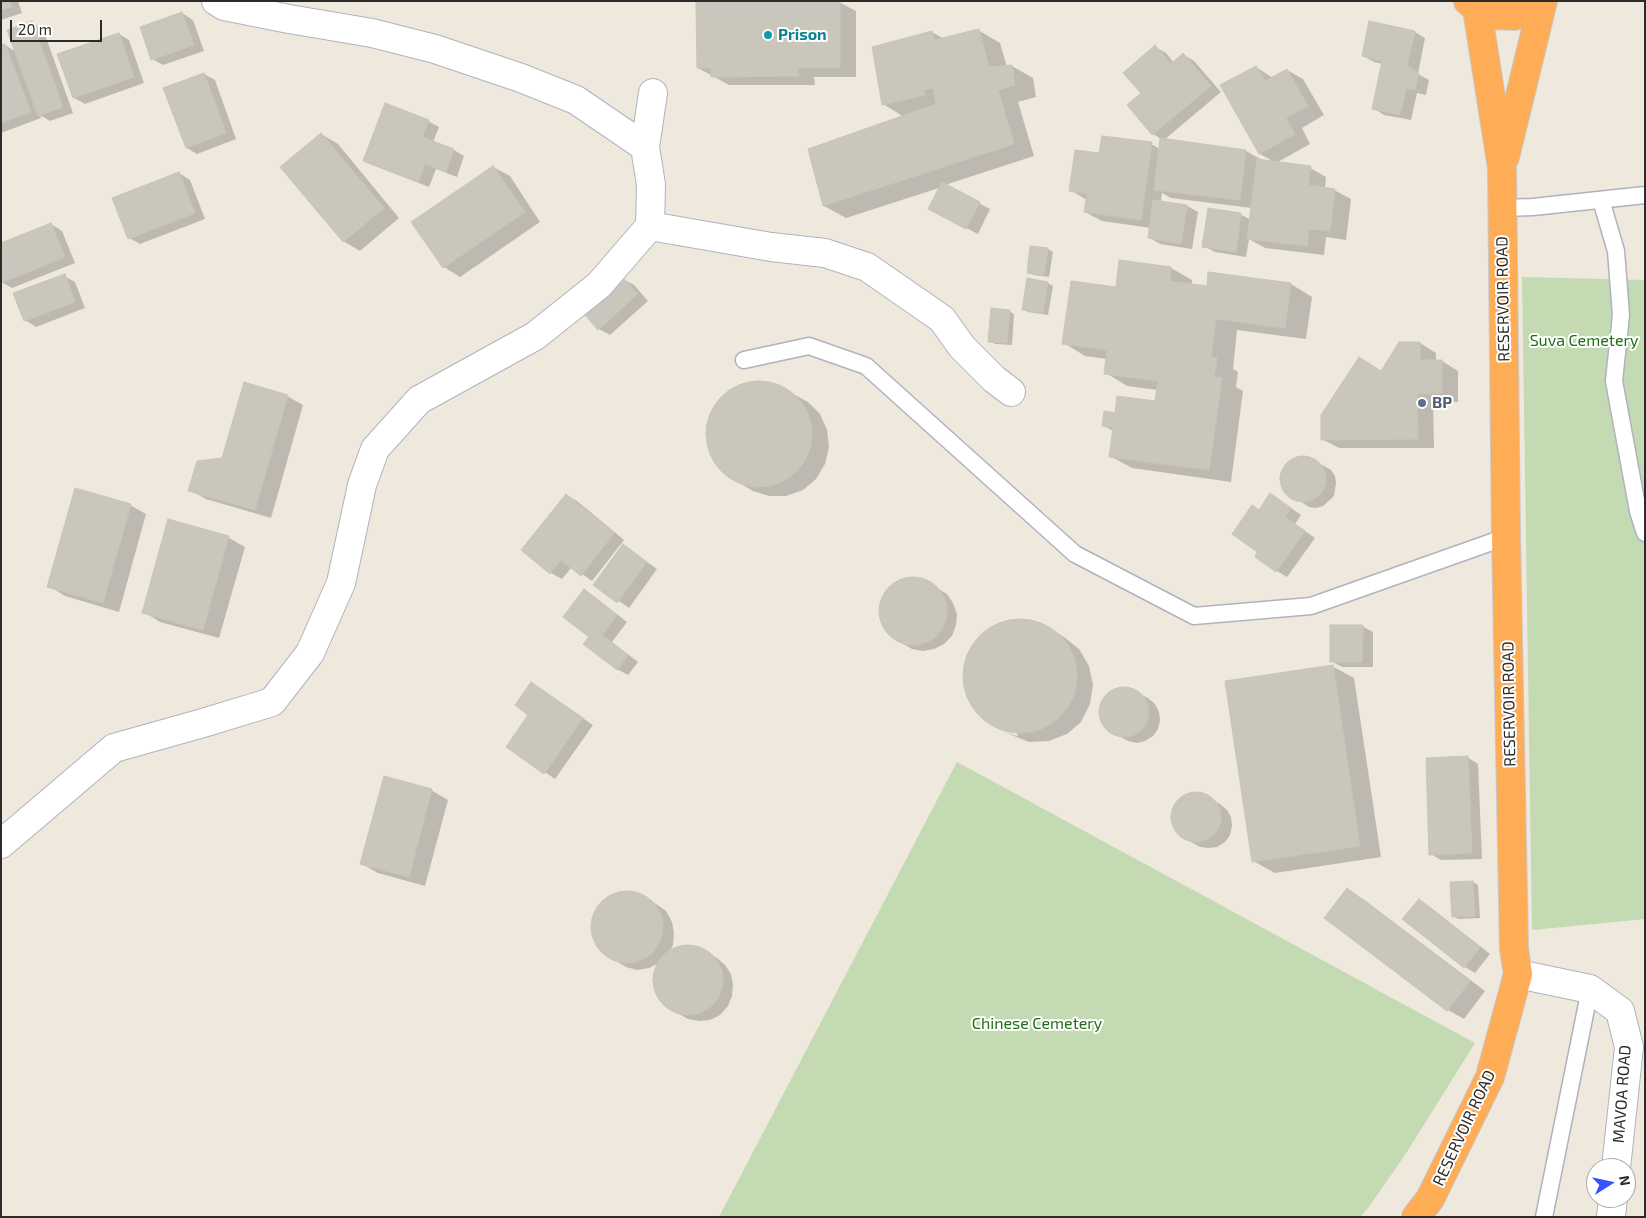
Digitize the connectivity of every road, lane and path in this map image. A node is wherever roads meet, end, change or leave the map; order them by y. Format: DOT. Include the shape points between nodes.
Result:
graph roads {
  1 [pos="216,1"];
  2 [pos="1543,1"];
  3 [pos="1473,5"];
  4 [pos="653,93"];
  5 [pos="645,147"];
  6 [pos="1502,168"];
  7 [pos="1645,195"];
  8 [pos="1601,200"];
  9 [pos="1502,208"];
  10 [pos="650,226"];
  11 [pos="744,360"];
  12 [pos="1011,392"];
  13 [pos="1641,513"];
  14 [pos="1645,533"];
  15 [pos="1506,537"];
  16 [pos="1,844"];
  17 [pos="1518,974"];
  18 [pos="1590,989"];
  19 [pos="1617,1158"];
  20 [pos="1416,1217"];
  21 [pos="1544,1217"];
  1 -- 5 [label="street" via="224,6 372,33 504,72 576,100"];
  2 -- 3 [label="highway" via="1535,9 1514,16 1493,15"];
  2 -- 6 [label="highway, RESERVOIR ROAD"];
  3 -- 6 [label="highway, RESERVOIR ROAD"];
  4 -- 5 [label="street"];
  5 -- 10 [label="street" via="651,185"];
  6 -- 9 [label="highway, RESERVOIR ROAD"];
  7 -- 8 [label="lane"];
  8 -- 9 [label="lane"];
  8 -- 13 [label="lane" via="1616,251 1622,315 1614,381"];
  9 -- 15 [label="highway, RESERVOIR ROAD"];
  10 -- 12 [label="street" via="825,253 867,267 942,319 962,347"];
  10 -- 16 [label="street" via="600,285 535,336 419,400 375,449 362,485 341,583 310,653 272,702 114,748"];
  11 -- 15 [label="lane" via="809,346 866,366 1075,554 1194,616 1311,606"];
  13 -- 14 [label="lane"];
  15 -- 17 [label="highway, RESERVOIR ROAD" via="1514,949"];
  17 -- 18 [label="street, MAVOA ROAD"];
  17 -- 20 [label="highway, RESERVOIR ROAD" via="1490,1078 1430,1199"];
  18 -- 19 [label="street, MAVOA ROAD" via="1620,1011 1629,1046"];
  18 -- 21 [label="lane"];
}
